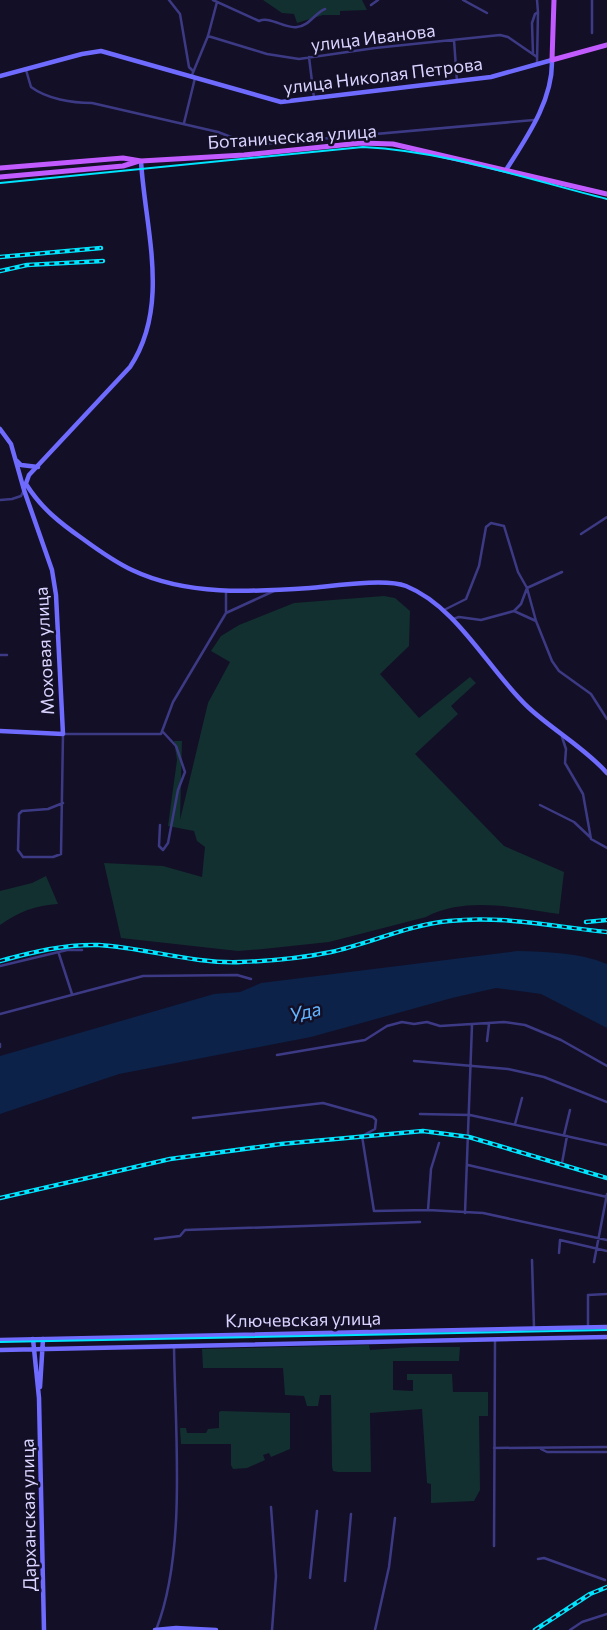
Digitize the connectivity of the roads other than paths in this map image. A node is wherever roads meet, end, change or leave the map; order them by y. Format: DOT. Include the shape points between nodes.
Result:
graph roads {
  1 [pos="372,0"];
  2 [pos="378,0"];
  3 [pos="463,0"];
  4 [pos="537,0"];
  5 [pos="554,0"];
  6 [pos="593,0"];
  7 [pos="170,1"];
  8 [pos="215,1"];
  9 [pos="325,9"];
  10 [pos="538,12"];
  11 [pos="487,13"];
  12 [pos="592,33"];
  13 [pos="208,36"];
  14 [pos="454,40"];
  15 [pos="607,45"];
  16 [pos="535,56"];
  17 [pos="309,58"];
  18 [pos="552,60"];
  19 [pos="537,64"];
  20 [pos="26,70"];
  21 [pos="193,75"];
  22 [pos="0,76"];
  23 [pos="457,82"];
  24 [pos="314,99"];
  25 [pos="536,120"];
  26 [pos="184,123"];
  27 [pos="141,160"];
  28 [pos="0,169"];
  29 [pos="506,170"];
  30 [pos="0,177"];
  31 [pos="607,194"];
  32 [pos="0,429"];
  33 [pos="17,460"];
  34 [pos="38,467"];
  35 [pos="26,484"];
  36 [pos="24,491"];
  37 [pos="0,500"];
  38 [pos="607,517"];
  39 [pos="581,534"];
  40 [pos="562,572"];
  41 [pos="527,588"];
  42 [pos="226,591"];
  43 [pos="274,591"];
  44 [pos="443,610"];
  45 [pos="514,611"];
  46 [pos="226,613"];
  47 [pos="453,618"];
  48 [pos="536,621"];
  49 [pos="0,655"];
  50 [pos="7,655"];
  51 [pos="607,719"];
  52 [pos="0,731"];
  53 [pos="162,733"];
  54 [pos="561,733"];
  55 [pos="63,734"];
  56 [pos="606,770"];
  57 [pos="62,803"];
  58 [pos="540,805"];
  59 [pos="160,825"];
  60 [pos="591,839"];
  61 [pos="607,848"];
  62 [pos="82,950"];
  63 [pos="59,952"];
  64 [pos="0,966"];
  65 [pos="251,979"];
  66 [pos="72,994"];
  67 [pos="0,1014"];
  68 [pos="489,1024"];
  69 [pos="472,1025"];
  70 [pos="487,1041"];
  71 [pos="277,1055"];
  72 [pos="414,1061"];
  73 [pos="472,1065"];
  74 [pos="607,1066"];
  75 [pos="522,1098"];
  76 [pos="607,1102"];
  77 [pos="570,1110"];
  78 [pos="420,1114"];
  79 [pos="470,1115"];
  80 [pos="193,1118"];
  81 [pos="515,1124"];
  82 [pos="565,1136"];
  83 [pos="439,1143"];
  84 [pos="607,1145"];
  85 [pos="562,1163"];
  86 [pos="468,1165"];
  87 [pos="607,1196"];
  88 [pos="428,1210"];
  89 [pos="465,1213"];
  90 [pos="420,1222"];
  91 [pos="600,1238"];
  92 [pos="155,1239"];
  93 [pos="607,1240"];
  94 [pos="598,1249"];
  95 [pos="607,1251"];
  96 [pos="559,1253"];
  97 [pos="532,1260"];
  98 [pos="594,1262"];
  99 [pos="607,1294"];
  100 [pos="588,1327"];
  101 [pos="607,1327"];
  102 [pos="534,1328"];
  103 [pos="328,1333"];
  104 [pos="607,1337"];
  105 [pos="33,1339"];
  106 [pos="43,1339"];
  107 [pos="534,1339"];
  108 [pos="0,1340"];
  109 [pos="495,1340"];
  110 [pos="328,1343"];
  111 [pos="174,1346"];
  112 [pos="34,1349"];
  113 [pos="44,1349"];
  114 [pos="0,1350"];
  115 [pos="39,1398"];
  116 [pos="494,1448"];
  117 [pos="607,1450"];
  118 [pos="271,1507"];
  119 [pos="317,1511"];
  120 [pos="351,1514"];
  121 [pos="395,1518"];
  122 [pos="494,1546"];
  123 [pos="538,1559"];
  124 [pos="310,1578"];
  125 [pos="605,1580"];
  126 [pos="345,1581"];
  127 [pos="607,1614"];
  128 [pos="44,1630"];
  129 [pos="155,1630"];
  130 [pos="216,1630"];
  131 [pos="272,1630"];
  132 [pos="374,1630"];
  133 [pos="570,1630"];
  1 -- 2 [label="street" via="371,5"];
  3 -- 11 [label="street"];
  4 -- 10 [label="street"];
  5 -- 18 [label="main road"];
  6 -- 12 [label="street"];
  7 -- 21 [label="street" via="180,14"];
  8 -- 9 [label="street" via="259,21 292,27 304,26"];
  8 -- 13 [label="street"];
  10 -- 16 [label="street"];
  10 -- 16 [label="street" via="532,23"];
  13 -- 17 [label="street, улица Иванова" via="267,54"];
  13 -- 21 [label="street"];
  14 -- 16 [label="street, улица Иванова" via="502,35"];
  14 -- 17 [label="street, улица Иванова"];
  14 -- 23 [label="street"];
  15 -- 18 [label="main road, улица Николая Петрова"];
  16 -- 19 [label="street"];
  17 -- 24 [label="street"];
  18 -- 19 [label="main road, улица Николая Петрова"];
  18 -- 25 [label="main road" via="551,80"];
  19 -- 23 [label="main road, улица Николая Петрова"];
  20 -- 21 [label="main road, улица Николая Петрова" via="101,51"];
  20 -- 22 [label="main road, улица Николая Петрова"];
  20 -- 26 [label="street" via="37,91 75,103"];
  21 -- 24 [label="main road, улица Николая Петрова" via="281,102"];
  21 -- 26 [label="street"];
  23 -- 24 [label="main road, улица Николая Петрова"];
  25 -- 26 [label="street" via="261,146"];
  25 -- 29 [label="main road"];
  27 -- 28 [label="main road, Ботаническая улица"];
  27 -- 29 [label="main road, Ботаническая улица" via="374,143"];
  27 -- 30 [label="main road, Ботаническая улица" via="123,166"];
  27 -- 34 [label="main road" via="154,289 142,349"];
  29 -- 31 [label="main road, Ботаническая улица"];
  32 -- 33 [label="main road, Моховая улица"];
  33 -- 34 [label="main road"];
  33 -- 36 [label="main road, Моховая улица"];
  34 -- 35 [label="main road"];
  35 -- 36 [label="main road"];
  35 -- 42 [label="main road" via="54,518 128,568 157,580"];
  36 -- 37 [label="street" via="21,496"];
  36 -- 55 [label="main road, Моховая улица" via="57,595"];
  38 -- 39 [label="street"];
  40 -- 41 [label="street"];
  41 -- 44 [label="street" via="507,530 491,523 485,529 480,566 466,599"];
  41 -- 45 [label="street"];
  41 -- 48 [label="street"];
  42 -- 43 [label="main road"];
  42 -- 46 [label="street"];
  43 -- 44 [label="main road" via="399,584"];
  43 -- 46 [label="street"];
  44 -- 47 [label="main road"];
  45 -- 47 [label="street" via="481,621"];
  45 -- 48 [label="street"];
  46 -- 53 [label="street" via="173,702"];
  47 -- 54 [label="main road" via="508,686"];
  48 -- 51 [label="street" via="559,671 591,694"];
  49 -- 50 [label="street"];
  52 -- 55 [label="main road"];
  53 -- 55 [label="street"];
  53 -- 59 [label="street" via="176,746 186,772 177,790 163,850"];
  54 -- 56 [label="main road"];
  54 -- 60 [label="street" via="565,763 583,794"];
  55 -- 57 [label="street, Моховая улица"];
  57 -- 57 [label="street, Моховая улица" via="61,854 25,858 18,850 19,814"];
  58 -- 60 [label="street" via="574,822"];
  60 -- 61 [label="street"];
  62 -- 63 [label="street"];
  63 -- 64 [label="street"];
  63 -- 66 [label="street"];
  65 -- 66 [label="street" via="237,975 143,976"];
  66 -- 67 [label="street"];
  68 -- 69 [label="street"];
  68 -- 70 [label="street"];
  68 -- 74 [label="street" via="525,1025"];
  69 -- 71 [label="street" via="402,1022 365,1040"];
  69 -- 73 [label="street"];
  72 -- 73 [label="street"];
  73 -- 76 [label="street" via="544,1077"];
  73 -- 79 [label="street"];
  75 -- 81 [label="street"];
  77 -- 82 [label="street"];
  78 -- 79 [label="street"];
  79 -- 81 [label="street"];
  79 -- 86 [label="street"];
  80 -- 88 [label="street" via="323,1103 373,1117 375,1129 362,1136 374,1211"];
  81 -- 82 [label="street"];
  82 -- 84 [label="street"];
  82 -- 85 [label="street"];
  83 -- 88 [label="street" via="431,1169"];
  86 -- 87 [label="street"];
  86 -- 89 [label="street"];
  87 -- 91 [label="street"];
  88 -- 89 [label="street"];
  89 -- 91 [label="street"];
  90 -- 92 [label="street" via="185,1230 180,1236"];
  91 -- 93 [label="street"];
  91 -- 94 [label="street"];
  94 -- 95 [label="street"];
  94 -- 96 [label="street" via="560,1240"];
  94 -- 98 [label="street"];
  97 -- 102 [label="street"];
  99 -- 100 [label="street" via="588,1295"];
  100 -- 101 [label="main road, Ключевская улица"];
  100 -- 102 [label="main road, Ключевская улица"];
  102 -- 103 [label="main road, Ключевская улица"];
  102 -- 107 [label="main road"];
  103 -- 106 [label="main road, Ключевская улица"];
  103 -- 110 [label="main road"];
  104 -- 107 [label="main road, Ключевская улица"];
  105 -- 106 [label="main road, Ключевская улица"];
  105 -- 108 [label="main road, Ключевская улица"];
  105 -- 112 [label="main road, Дарханская улица"];
  106 -- 113 [label="main road, Дарханская улица"];
  107 -- 109 [label="main road, Ключевская улица"];
  109 -- 110 [label="main road, Ключевская улица"];
  109 -- 116 [label="street"];
  110 -- 111 [label="main road, Ключевская улица"];
  111 -- 113 [label="main road, Ключевская улица"];
  111 -- 129 [label="street" via="176,1513 167,1598"];
  112 -- 113 [label="main road, Ключевская улица"];
  112 -- 114 [label="main road, Ключевская улица"];
  112 -- 115 [label="main road, Дарханская улица"];
  113 -- 115 [label="main road, Дарханская улица"];
  115 -- 128 [label="main road, Дарханская улица"];
  116 -- 117 [label="street"];
  116 -- 122 [label="street"];
  118 -- 131 [label="street" via="276,1576"];
  119 -- 124 [label="street"];
  120 -- 126 [label="street"];
  121 -- 132 [label="street"];
  123 -- 125 [label="street"];
  127 -- 133 [label="street"];
  129 -- 130 [label="main road"];
}
